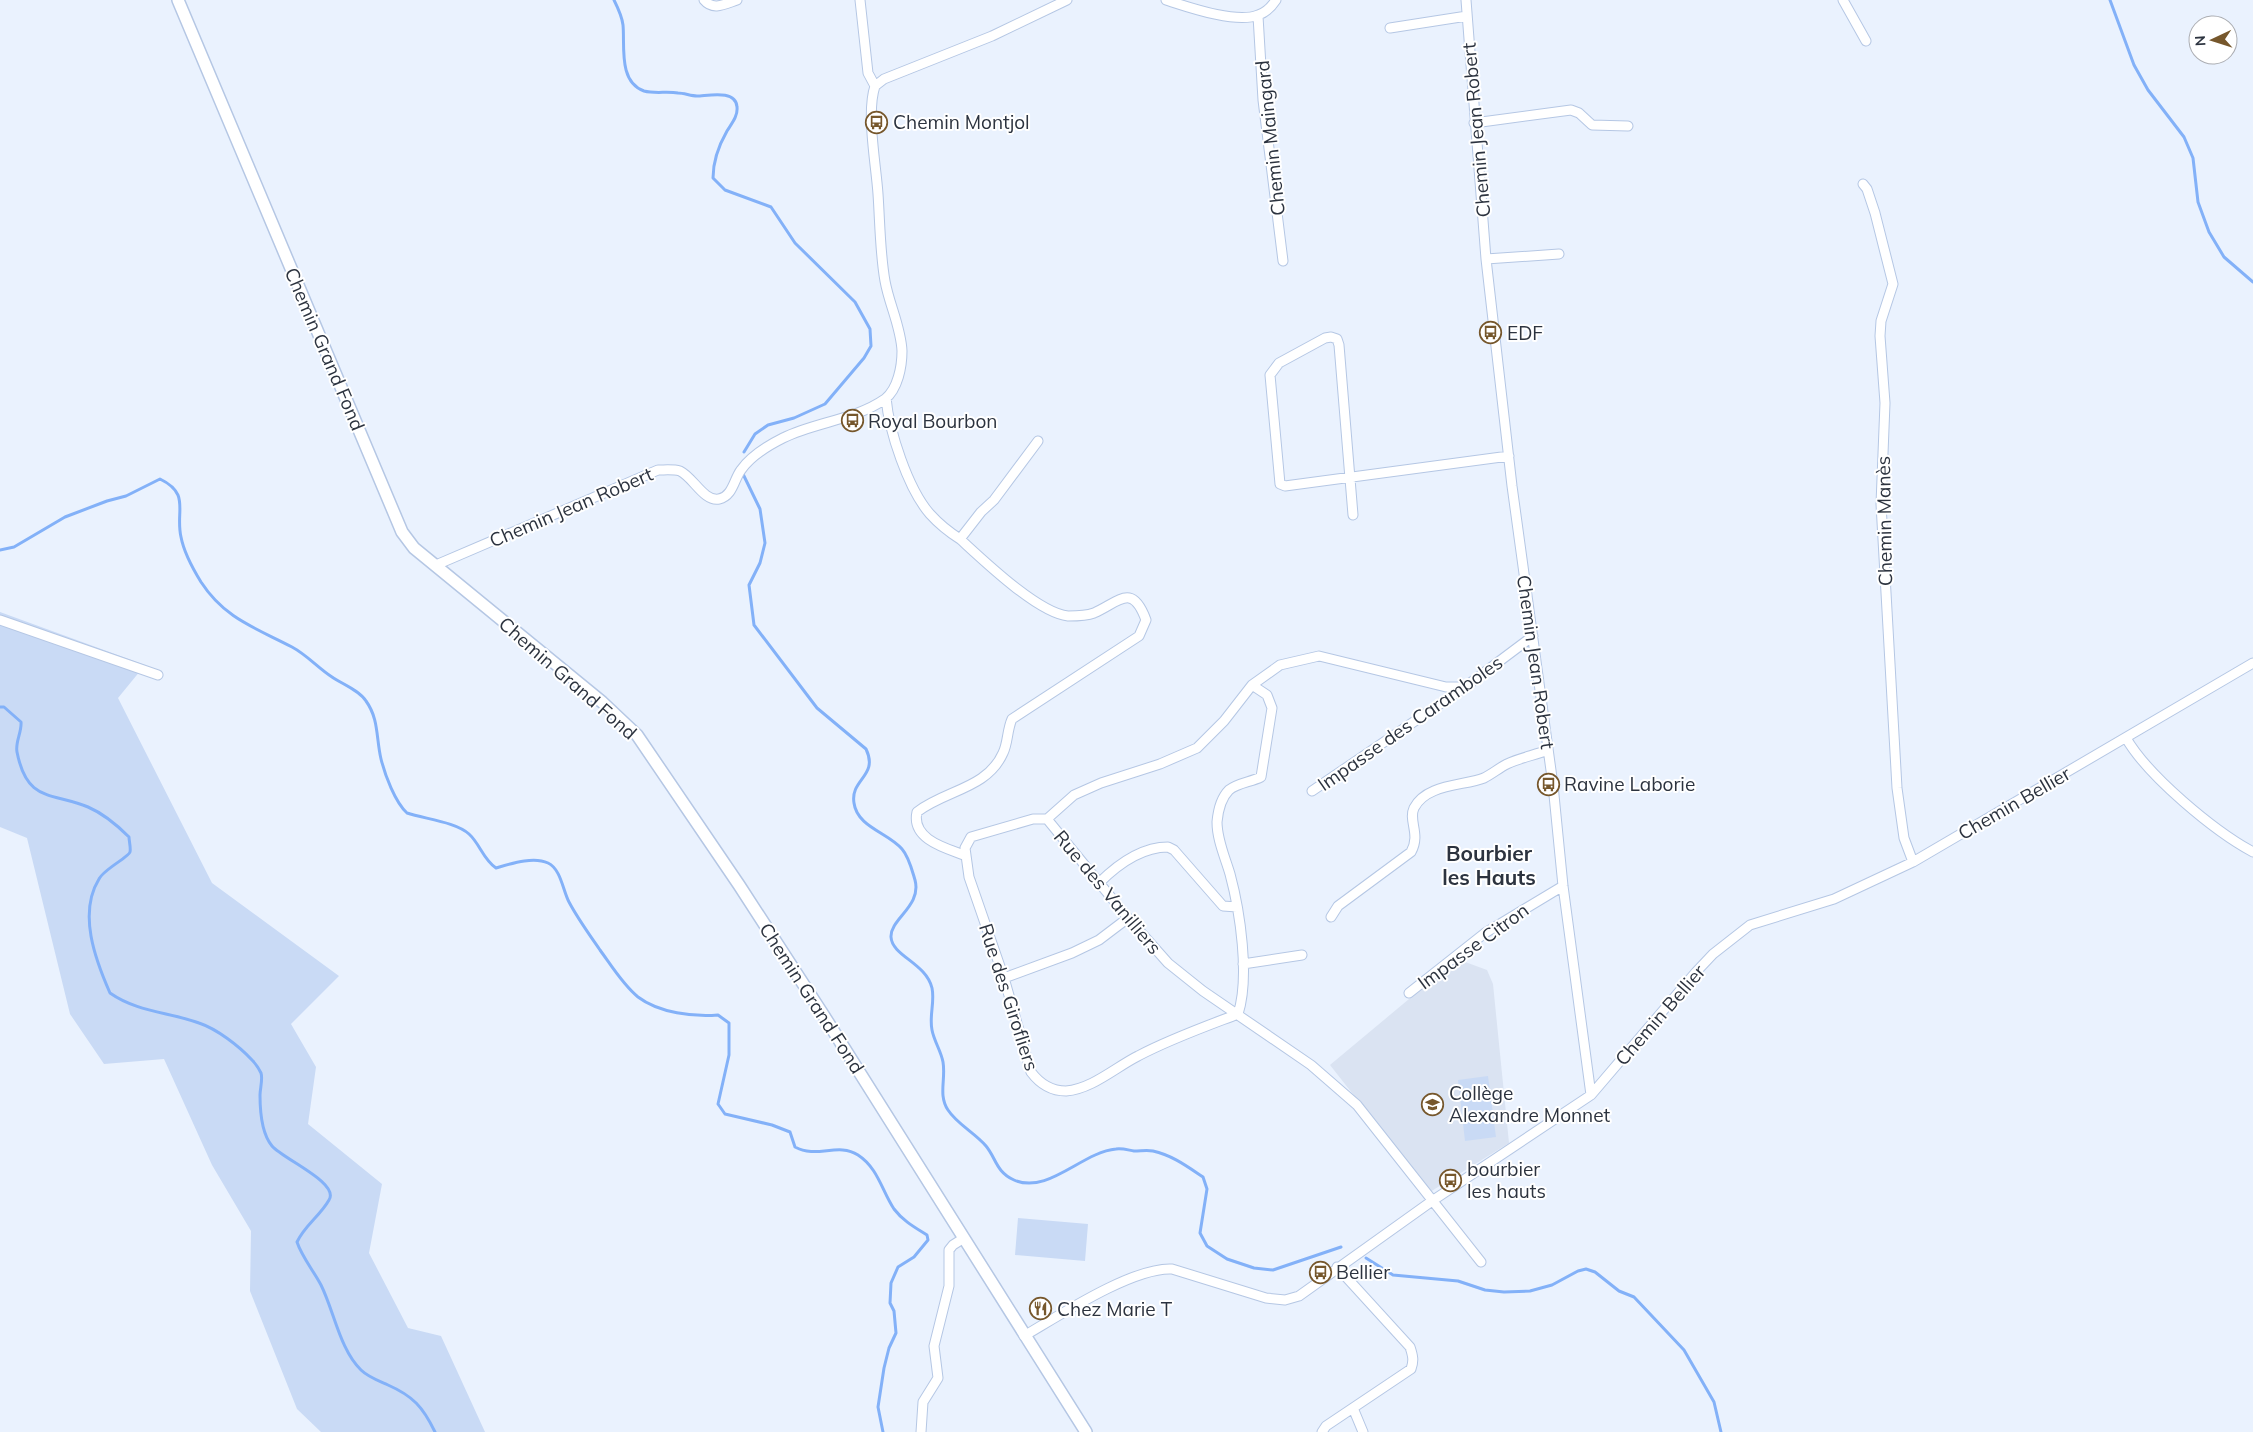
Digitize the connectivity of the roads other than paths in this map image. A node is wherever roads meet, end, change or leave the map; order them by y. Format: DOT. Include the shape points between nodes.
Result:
graph roads {
  1 [pos="178,0"];
  2 [pos="704,0"];
  3 [pos="737,0"];
  4 [pos="860,0"];
  5 [pos="1067,0"];
  6 [pos="1166,0"];
  7 [pos="1276,0"];
  8 [pos="1466,0"];
  9 [pos="1843,0"];
  10 [pos="1258,16"];
  11 [pos="1467,16"];
  12 [pos="1390,28"];
  13 [pos="1866,41"];
  14 [pos="875,86"];
  15 [pos="1474,123"];
  16 [pos="1628,126"];
  17 [pos="1863,184"];
  18 [pos="1559,254"];
  19 [pos="1486,259"];
  20 [pos="1283,261"];
  21 [pos="886,398"];
  22 [pos="1038,441"];
  23 [pos="1509,456"];
  24 [pos="1351,477"];
  25 [pos="1353,515"];
  26 [pos="960,539"];
  27 [pos="436,565"];
  28 [pos="0,620"];
  29 [pos="1532,636"];
  30 [pos="2253,663"];
  31 [pos="158,675"];
  32 [pos="1252,686"];
  33 [pos="1466,687"];
  34 [pos="2126,738"];
  35 [pos="1548,750"];
  36 [pos="1312,791"];
  37 [pos="1047,819"];
  38 [pos="2253,852"];
  39 [pos="964,855"];
  40 [pos="1914,862"];
  41 [pos="1099,883"];
  42 [pos="1563,886"];
  43 [pos="1237,907"];
  44 [pos="1331,917"];
  45 [pos="1128,918"];
  46 [pos="1302,956"];
  47 [pos="1243,964"];
  48 [pos="1004,978"];
  49 [pos="1409,993"];
  50 [pos="1238,1014"];
  51 [pos="1591,1095"];
  52 [pos="1432,1201"];
  53 [pos="964,1238"];
  54 [pos="1481,1262"];
  55 [pos="1337,1268"];
  56 [pos="1024,1336"];
  57 [pos="1352,1408"];
  58 [pos="921,1432"];
  59 [pos="1086,1432"];
  60 [pos="1322,1432"];
  61 [pos="1363,1432"];
  1 -- 27 [label="street, Chemin Grand Fond" via="392,510 409,541"];
  2 -- 3 [label="street" via="715,7"];
  4 -- 14 [label="street" via="868,72"];
  5 -- 14 [label="street" via="992,36 884,79"];
  6 -- 10 [label="street" via="1218,15"];
  7 -- 10 [label="street"];
  8 -- 11 [label="street, Chemin Jean Robert"];
  9 -- 13 [label="street"];
  10 -- 20 [label="street, Chemin Maingard" via="1263,100"];
  11 -- 12 [label="street"];
  11 -- 15 [label="street, Chemin Jean Robert"];
  14 -- 21 [label="street" via="873,128 885,281 902,349 901,368"];
  15 -- 16 [label="street" via="1571,110 1592,125"];
  15 -- 19 [label="street, Chemin Jean Robert"];
  17 -- 40 [label="street, Chemin Manès" via="1875,213 1894,284 1884,309 1881,329 1885,403 1881,504 1897,788 1904,838"];
  18 -- 19 [label="street"];
  19 -- 23 [label="street, Chemin Jean Robert"];
  21 -- 26 [label="street" via="898,454 918,495 929,513"];
  21 -- 27 [label="street, Chemin Jean Robert" via="851,415 783,438 746,464 731,490 719,499 707,495 679,471 658,470"];
  22 -- 26 [label="street"];
  23 -- 24 [label="street"];
  23 -- 29 [label="street, Chemin Jean Robert"];
  24 -- 24 [label="street" via="1339,345 1337,339 1331,337 1279,363 1270,375 1278,477 1280,484 1285,486"];
  24 -- 25 [label="street"];
  26 -- 39 [label="street" via="1002,578 1041,605 1066,616 1092,614 1122,597 1141,605 1146,620 1139,636 1012,719 1005,751 994,770 917,812 916,819 923,835 937,846"];
  27 -- 53 [label="street, Chemin Grand Fond" via="602,702 637,735 760,918"];
  28 -- 31 [label="street"];
  29 -- 33 [label="street, Impasse des Caramboles"];
  29 -- 35 [label="street, Chemin Jean Robert"];
  30 -- 34 [label="street, Chemin Bellier"];
  32 -- 33 [label="street, Rue des Vanilliers" via="1280,665 1319,656 1446,687"];
  32 -- 37 [label="street, Rue des Vanilliers" via="1197,748 1074,795"];
  32 -- 43 [label="street" via="1267,695 1272,708 1261,777 1229,790 1220,807 1218,822 1218,838"];
  33 -- 36 [label="street, Impasse des Caramboles"];
  34 -- 38 [label="street" via="2152,773 2204,817"];
  34 -- 40 [label="street, Chemin Bellier"];
  35 -- 42 [label="street, Chemin Jean Robert"];
  35 -- 44 [label="street" via="1509,763 1484,777 1445,787 1420,800 1413,814 1416,840 1411,852 1338,906"];
  37 -- 39 [label="street" via="1034,819 971,837"];
  37 -- 41 [label="street, Rue des Vanilliers"];
  39 -- 48 [label="street, Rue des Girofliers"];
  40 -- 51 [label="street, Chemin Bellier" via="1834,899 1744,928 1696,972"];
  41 -- 43 [label="street" via="1124,862 1168,847 1223,906"];
  41 -- 45 [label="street, Rue des Vanilliers"];
  42 -- 49 [label="street, Impasse Citron" via="1485,933"];
  42 -- 51 [label="street, Chemin Jean Robert"];
  43 -- 47 [label="street"];
  45 -- 48 [label="street" via="1099,940"];
  45 -- 50 [label="street, Rue des Vanilliers" via="1168,963 1202,991"];
  46 -- 47 [label="street"];
  47 -- 50 [label="street" via="1242,1001"];
  48 -- 50 [label="street, Rue des Girofliers" via="1031,1072 1050,1089 1080,1088 1168,1041"];
  50 -- 52 [label="street, Rue des Vanilliers" via="1316,1068 1357,1105"];
  51 -- 52 [label="street, Chemin Bellier"];
  52 -- 54 [label="street, Rue des Vanilliers"];
  52 -- 55 [label="street, Chemin Bellier"];
  53 -- 56 [label="street, Chemin Grand Fond"];
  53 -- 58 [label="street" via="949,1250 949,1286 934,1346 938,1378 924,1402"];
  55 -- 56 [label="street, Chemin Bellier" via="1299,1296 1285,1300 1266,1298 1161,1268 1125,1280"];
  55 -- 57 [label="street" via="1410,1347 1413,1356 1411,1369"];
  56 -- 59 [label="street, Chemin Grand Fond"];
  57 -- 60 [label="street"];
  57 -- 61 [label="street"];
}
